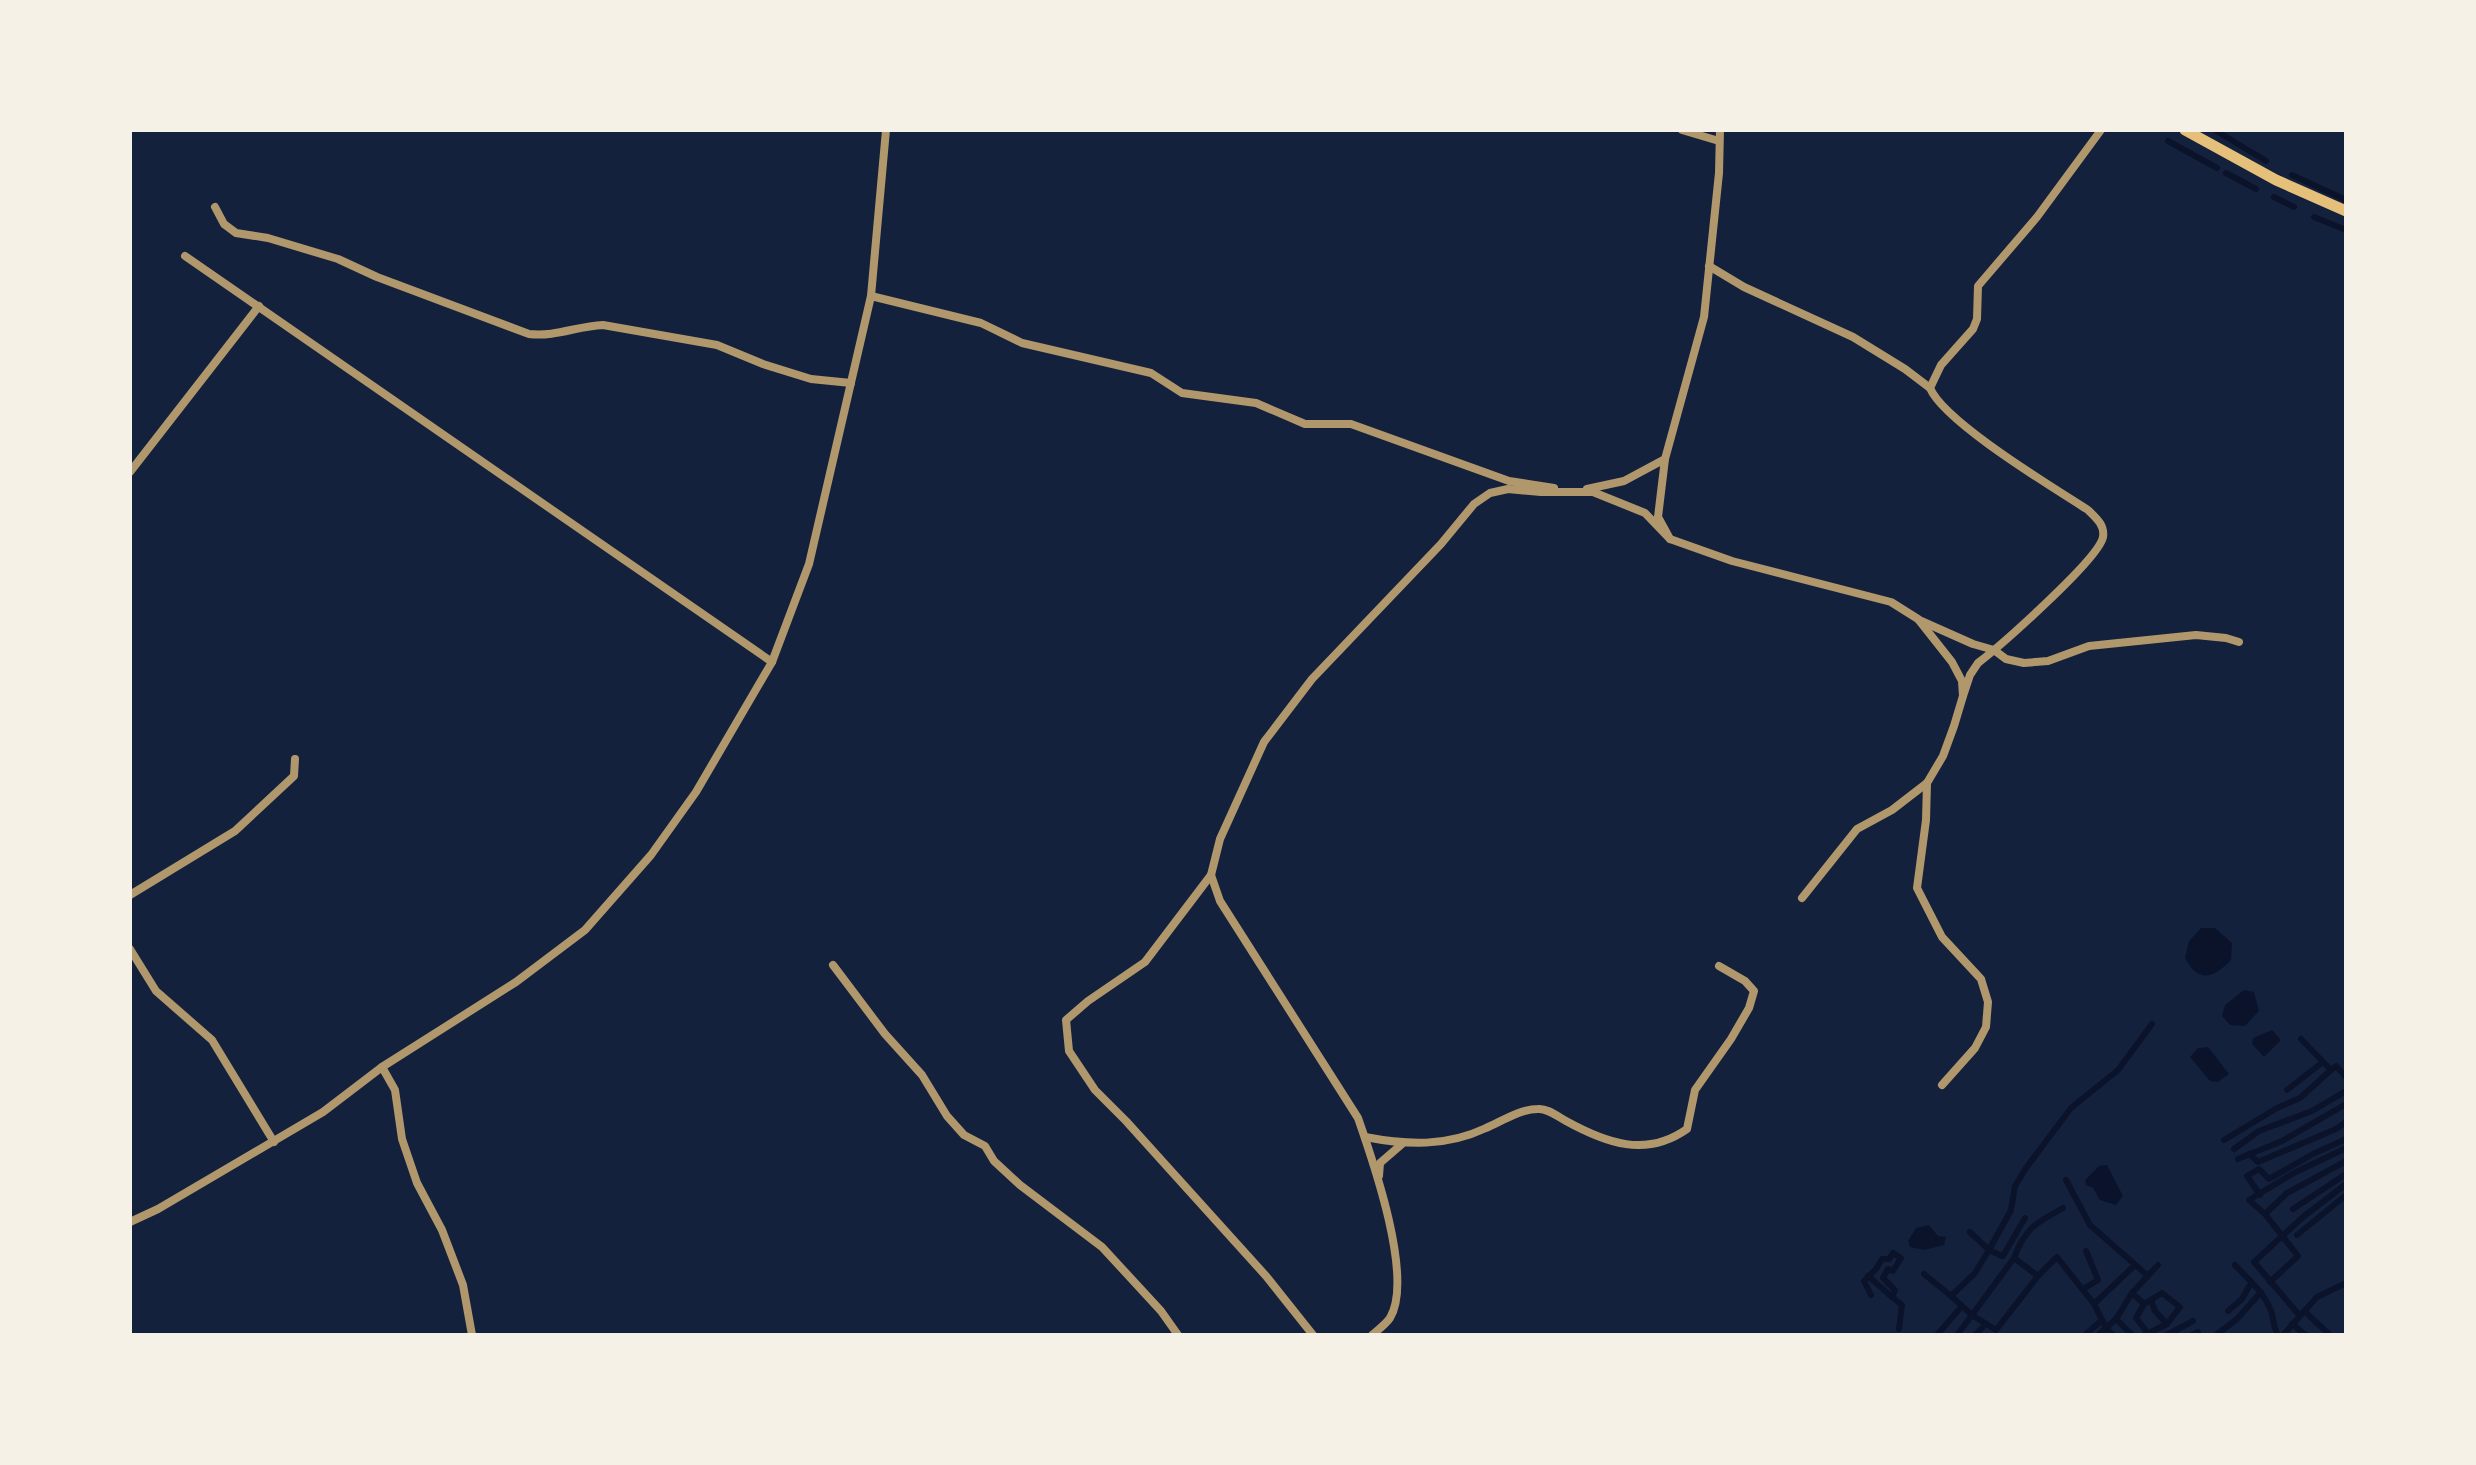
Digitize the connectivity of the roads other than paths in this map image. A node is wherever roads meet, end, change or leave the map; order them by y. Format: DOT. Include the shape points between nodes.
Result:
graph roads {
  1 [pos="886,130"];
  2 [pos="1682,130"];
  3 [pos="1720,130"];
  4 [pos="2101,130"];
  5 [pos="2185,130"];
  6 [pos="1719,141"];
  7 [pos="215,207"];
  8 [pos="2346,211"];
  9 [pos="185,256"];
  10 [pos="1709,266"];
  11 [pos="871,296"];
  12 [pos="259,306"];
  13 [pos="851,383"];
  14 [pos="1930,388"];
  15 [pos="1665,459"];
  16 [pos="130,472"];
  17 [pos="1575,491"];
  18 [pos="1670,539"];
  19 [pos="1918,619"];
  20 [pos="2239,642"];
  21 [pos="1994,650"];
  22 [pos="772,662"];
  23 [pos="1963,696"];
  24 [pos="295,759"];
  25 [pos="1927,783"];
  26 [pos="1211,875"];
  27 [pos="130,895"];
  28 [pos="1802,898"];
  29 [pos="130,949"];
  30 [pos="833,965"];
  31 [pos="1719,966"];
  32 [pos="382,1067"];
  33 [pos="1942,1085"];
  34 [pos="1365,1137"];
  35 [pos="274,1142"];
  36 [pos="1402,1144"];
  37 [pos="1378,1181"];
  38 [pos="130,1222"];
  39 [pos="472,1335"];
  40 [pos="1178,1335"];
  41 [pos="1313,1335"];
  42 [pos="1372,1335"];
  1 -- 11 [label="street"];
  2 -- 6 [label="street"];
  3 -- 6 [label="street"];
  4 -- 14 [label="street" via="1978,286 1973,329 1941,365"];
  5 -- 8 [label="main road"];
  6 -- 10 [label="street"];
  7 -- 13 [label="street" via="236,233 338,259 529,334 548,336 603,325 717,345 811,379"];
  9 -- 12 [label="street"];
  10 -- 14 [label="street" via="1853,337"];
  10 -- 15 [label="street" via="1704,317"];
  11 -- 13 [label="street"];
  11 -- 17 [label="street" via="981,323 1022,343 1151,373 1182,393 1256,403 1305,424 1351,424 1509,481"];
  12 -- 16 [label="street"];
  12 -- 22 [label="street"];
  13 -- 22 [label="street" via="809,564"];
  14 -- 21 [label="street" via="1967,427 2102,525 2099,545 2078,570"];
  15 -- 17 [label="street" via="1624,481"];
  15 -- 18 [label="street" via="1658,517"];
  17 -- 18 [label="street" via="1593,492 1645,513"];
  17 -- 26 [label="street" via="1508,489 1474,504 1312,679 1264,742 1220,839"];
  18 -- 19 [label="street" via="1732,561 1891,602"];
  19 -- 21 [label="street"];
  19 -- 23 [label="street" via="1952,662"];
  20 -- 21 [label="street" via="2196,635 2089,646 2048,661 2024,663"];
  21 -- 23 [label="street" via="1978,663"];
  22 -- 32 [label="street" via="696,792 651,855 585,930 516,982"];
  23 -- 25 [label="street" via="1943,756"];
  24 -- 27 [label="street" via="294,776 235,831"];
  25 -- 28 [label="street" via="1857,829"];
  25 -- 33 [label="street" via="1917,888 1942,937 1981,979 1988,1002 1986,1027 1975,1048"];
  26 -- 34 [label="street" via="1220,901"];
  26 -- 41 [label="street" via="1145,962 1066,1020 1069,1051 1095,1090 1266,1276"];
  29 -- 35 [label="street" via="156,991 212,1040"];
  30 -- 40 [label="street" via="964,1135 985,1146 1020,1185 1102,1247"];
  31 -- 36 [label="street" via="1754,991 1731,1039 1695,1090 1687,1129 1671,1140 1619,1143 1542,1108 1527,1109 1464,1137"];
  32 -- 35 [label="street"];
  32 -- 39 [label="street" via="395,1090 402,1139 417,1183 463,1285"];
  34 -- 36 [label="street"];
  34 -- 37 [label="street"];
  35 -- 38 [label="street"];
  36 -- 37 [label="street" via="1380,1163"];
  37 -- 42 [label="street" via="1399,1289 1390,1317"];
}
